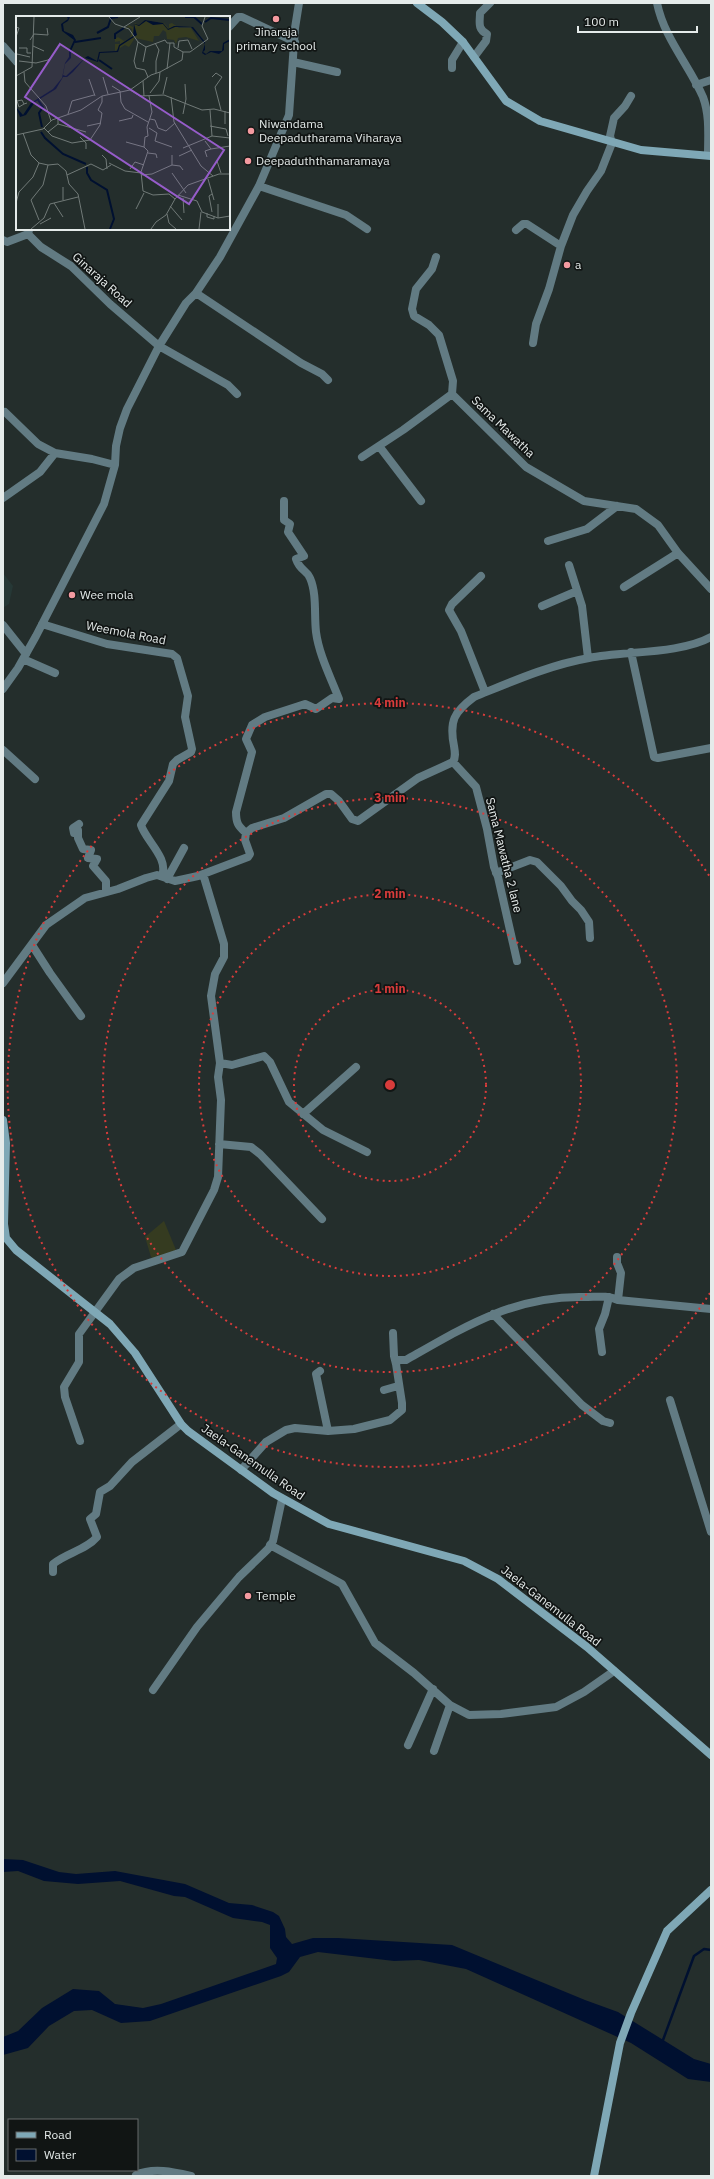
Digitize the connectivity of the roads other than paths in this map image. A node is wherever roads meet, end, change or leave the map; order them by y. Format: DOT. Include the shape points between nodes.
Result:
graph roads {
  1 [pos="299,3"];
  2 [pos="416,3"];
  3 [pos="490,3"];
  4 [pos="657,3"];
  5 [pos="230,26"];
  6 [pos="295,42"];
  7 [pos="463,42"];
  8 [pos="3,46"];
  9 [pos="474,57"];
  10 [pos="16,61"];
  11 [pos="293,62"];
  12 [pos="452,68"];
  13 [pos="338,72"];
  14 [pos="711,80"];
  15 [pos="696,85"];
  16 [pos="631,96"];
  17 [pos="612,143"];
  18 [pos="709,156"];
  19 [pos="259,186"];
  20 [pos="367,229"];
  21 [pos="516,230"];
  22 [pos="29,232"];
  23 [pos="3,240"];
  24 [pos="561,246"];
  25 [pos="436,257"];
  26 [pos="196,292"];
  27 [pos="533,342"];
  28 [pos="159,346"];
  29 [pos="328,380"];
  30 [pos="236,394"];
  31 [pos="452,394"];
  32 [pos="5,412"];
  33 [pos="379,446"];
  34 [pos="55,453"];
  35 [pos="362,456"];
  36 [pos="115,465"];
  37 [pos="3,498"];
  38 [pos="284,501"];
  39 [pos="421,501"];
  40 [pos="617,506"];
  41 [pos="548,542"];
  42 [pos="678,552"];
  43 [pos="569,565"];
  44 [pos="481,576"];
  45 [pos="624,587"];
  46 [pos="711,589"];
  47 [pos="577,591"];
  48 [pos="542,606"];
  49 [pos="42,624"];
  50 [pos="4,625"];
  51 [pos="711,636"];
  52 [pos="631,652"];
  53 [pos="24,657"];
  54 [pos="588,658"];
  55 [pos="55,673"];
  56 [pos="3,688"];
  57 [pos="485,692"];
  58 [pos="711,748"];
  59 [pos="3,750"];
  60 [pos="453,762"];
  61 [pos="35,779"];
  62 [pos="79,824"];
  63 [pos="246,833"];
  64 [pos="184,848"];
  65 [pos="496,873"];
  66 [pos="203,874"];
  67 [pos="164,878"];
  68 [pos="106,892"];
  69 [pos="590,938"];
  70 [pos="32,945"];
  71 [pos="517,962"];
  72 [pos="3,983"];
  73 [pos="81,1016"];
  74 [pos="220,1063"];
  75 [pos="356,1067"];
  76 [pos="303,1114"];
  77 [pos="3,1120"];
  78 [pos="219,1144"];
  79 [pos="367,1152"];
  80 [pos="322,1219"];
  81 [pos="4,1238"];
  82 [pos="617,1257"];
  83 [pos="609,1297"];
  84 [pos="618,1300"];
  85 [pos="711,1309"];
  86 [pos="95,1312"];
  87 [pos="493,1314"];
  88 [pos="393,1333"];
  89 [pos="602,1352"];
  90 [pos="396,1364"];
  91 [pos="320,1371"];
  92 [pos="398,1386"];
  93 [pos="384,1390"];
  94 [pos="670,1400"];
  95 [pos="181,1424"];
  96 [pos="610,1424"];
  97 [pos="328,1431"];
  98 [pos="80,1441"];
  99 [pos="241,1470"];
  100 [pos="282,1499"];
  101 [pos="711,1532"];
  102 [pos="270,1545"];
  103 [pos="53,1572"];
  104 [pos="614,1670"];
  105 [pos="153,1690"];
  106 [pos="433,1690"];
  107 [pos="450,1705"];
  108 [pos="408,1745"];
  109 [pos="434,1751"];
  110 [pos="709,1751"];
  111 [pos="711,1890"];
  112 [pos="136,2175"];
  113 [pos="191,2176"];
  114 [pos="594,2176"];
  1 -- 6 [label="street"];
  2 -- 7 [label="main road"];
  3 -- 9 [label="street" via="480,13 479,27 486,34 486,41"];
  4 -- 15 [label="street" via="667,33"];
  5 -- 6 [label="street" via="238,17 242,17"];
  6 -- 11 [label="street"];
  7 -- 9 [label="main road"];
  7 -- 12 [label="street" via="452,60"];
  8 -- 10 [label="street"];
  9 -- 17 [label="main road" via="506,101 540,121"];
  11 -- 13 [label="street"];
  11 -- 19 [label="street" via="289,116"];
  14 -- 15 [label="street"];
  15 -- 18 [label="street" via="703,98 708,118"];
  16 -- 17 [label="street" via="614,118 610,136"];
  17 -- 18 [label="main road" via="641,150"];
  17 -- 24 [label="street" via="601,171 573,215"];
  19 -- 20 [label="street" via="346,215"];
  19 -- 26 [label="street" via="220,257"];
  21 -- 24 [label="street" via="527,224"];
  22 -- 23 [label="street" via="7,242"];
  22 -- 28 [label="street, Ginaraja Road" via="41,247 71,266"];
  24 -- 27 [label="street" via="536,324"];
  25 -- 31 [label="street" via="432,269 416,289 412,308 414,316 439,335 454,382"];
  26 -- 28 [label="street" via="186,303"];
  26 -- 29 [label="street"];
  28 -- 30 [label="street, Ginaraja Road" via="228,385"];
  28 -- 36 [label="street" via="126,409 116,446"];
  31 -- 33 [label="street"];
  31 -- 40 [label="street, Sama Mawatha" via="526,467 584,501"];
  32 -- 34 [label="street" via="38,444"];
  33 -- 35 [label="street"];
  33 -- 39 [label="street"];
  34 -- 36 [label="street"];
  34 -- 37 [label="street" via="40,472"];
  36 -- 49 [label="street" via="104,504"];
  38 -- 63 [label="street" via="284,520 290,524 288,532 304,556 296,559 299,567 310,577 316,633 339,699 332,698 316,709 305,704 286,709 252,725 246,739 252,752 236,812 238,826"];
  40 -- 41 [label="street" via="587,529"];
  40 -- 42 [label="street, Sama Mawatha" via="636,508 658,525"];
  42 -- 45 [label="street"];
  42 -- 46 [label="street, Sama Mawatha"];
  43 -- 47 [label="street"];
  44 -- 57 [label="street" via="449,610 461,631"];
  47 -- 48 [label="street"];
  47 -- 54 [label="street" via="582,606"];
  49 -- 53 [label="street"];
  49 -- 67 [label="street, Weemola Road" via="107,644 172,654 178,658 188,696 185,717 192,749 173,764 169,781 141,825 162,862"];
  50 -- 53 [label="street"];
  51 -- 52 [label="street" via="680,647"];
  52 -- 54 [label="street"];
  52 -- 58 [label="street" via="654,756 658,758"];
  53 -- 55 [label="street"];
  53 -- 56 [label="street"];
  54 -- 57 [label="street" via="557,665"];
  57 -- 60 [label="street" via="464,704 452,720 455,751"];
  59 -- 61 [label="street"];
  60 -- 63 [label="street" via="418,778 358,821 352,820 331,794 326,794 297,812 252,828"];
  60 -- 65 [label="street, Sama Mawatha 2 lane" via="476,787"];
  62 -- 68 [label="street" via="73,828 74,833 78,830 78,838 83,849 91,850 88,858 97,859 93,866 106,881"];
  63 -- 66 [label="street" via="245,840 250,854 248,857"];
  64 -- 67 [label="street"];
  65 -- 69 [label="street" via="530,860 537,862 581,910 589,922"];
  65 -- 71 [label="street, Sama Mawatha 2 lane"];
  66 -- 67 [label="street" via="175,880"];
  66 -- 74 [label="street" via="224,944 224,957 215,974 211,996"];
  67 -- 68 [label="street" via="146,878"];
  68 -- 70 [label="street" via="85,898 46,925"];
  70 -- 72 [label="street"];
  70 -- 73 [label="street"];
  74 -- 76 [label="street" via="232,1065 264,1056 270,1062 289,1102"];
  74 -- 78 [label="street"];
  75 -- 76 [label="street"];
  76 -- 79 [label="street" via="323,1130"];
  77 -- 81 [label="main road, Jaela-Ganemulla Road" via="6,1143"];
  78 -- 80 [label="street" via="251,1147"];
  78 -- 86 [label="street" via="218,1177 214,1190 187,1247 178,1255 127,1272"];
  81 -- 86 [label="main road, Jaela-Ganemulla Road"];
  82 -- 84 [label="street" via="621,1273"];
  83 -- 84 [label="street"];
  83 -- 87 [label="street" via="559,1296"];
  83 -- 89 [label="street" via="598,1329"];
  84 -- 85 [label="street"];
  86 -- 95 [label="main road, Jaela-Ganemulla Road" via="110,1324 136,1353"];
  86 -- 98 [label="street" via="79,1334 80,1362 64,1387"];
  87 -- 90 [label="street" via="471,1322 406,1360 398,1360"];
  87 -- 96 [label="street" via="582,1404"];
  88 -- 90 [label="street"];
  90 -- 92 [label="street"];
  91 -- 97 [label="street" via="316,1374"];
  92 -- 93 [label="street"];
  92 -- 97 [label="street" via="402,1410 390,1420 354,1429"];
  94 -- 101 [label="street"];
  95 -- 99 [label="main road, Jaela-Ganemulla Road"];
  95 -- 103 [label="street" via="132,1462 110,1486 100,1492 96,1514 90,1519 97,1537 53,1564"];
  97 -- 99 [label="street" via="295,1428 286,1430 266,1442"];
  99 -- 100 [label="main road, Jaela-Ganemulla Road"];
  100 -- 102 [label="street"];
  100 -- 104 [label="main road, Jaela-Ganemulla Road" via="329,1524 478,1567 514,1590"];
  102 -- 105 [label="street" via="197,1627"];
  102 -- 106 [label="street" via="342,1584 374,1643"];
  104 -- 107 [label="street" via="584,1692 556,1707 469,1715"];
  104 -- 110 [label="main road, Jaela-Ganemulla Road"];
  106 -- 107 [label="street"];
  106 -- 108 [label="street"];
  107 -- 109 [label="street"];
  111 -- 114 [label="main road" via="667,1931 631,2013 620,2043"];
  112 -- 113 [label="street" via="145,2171 173,2172"];
}
